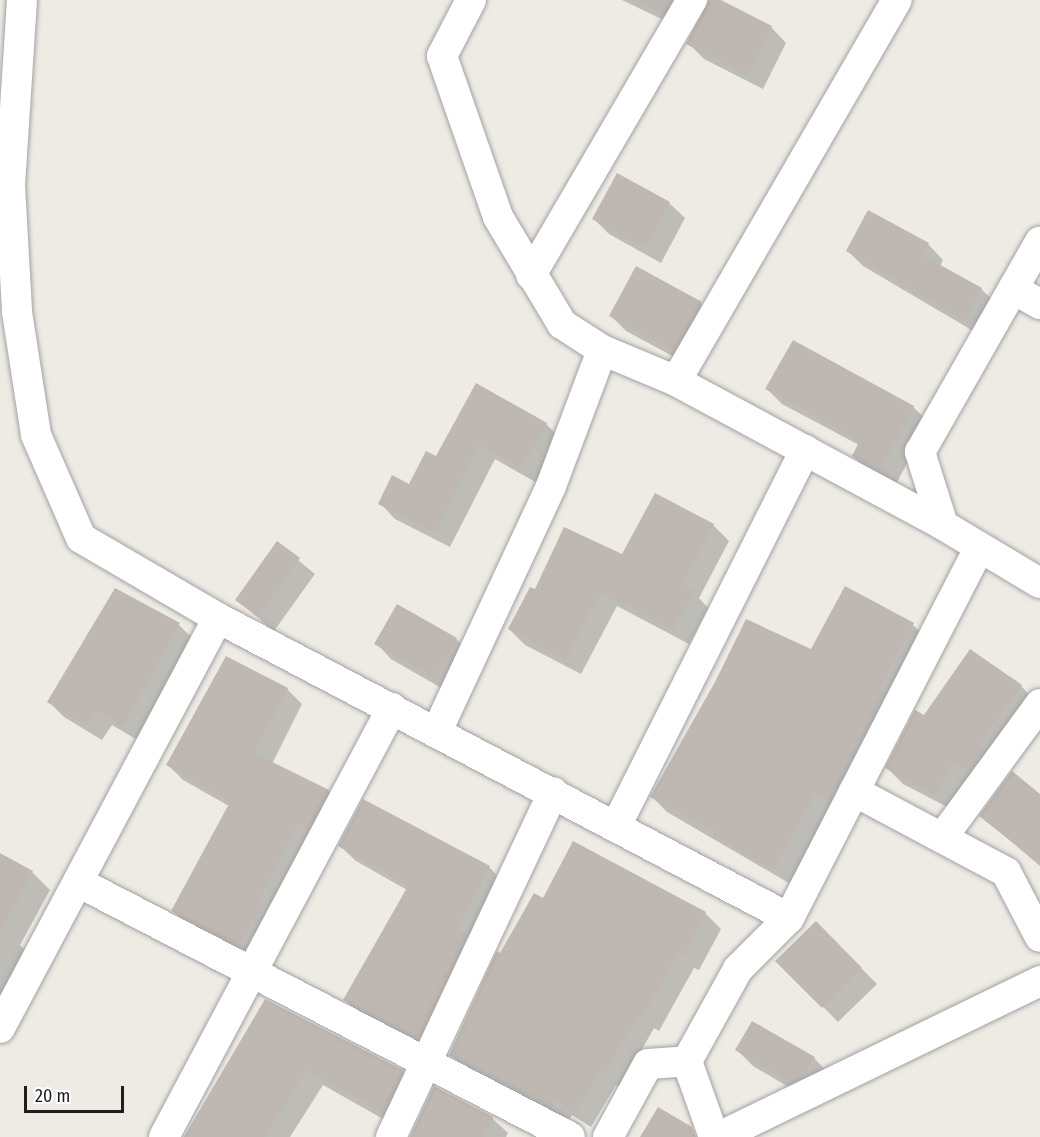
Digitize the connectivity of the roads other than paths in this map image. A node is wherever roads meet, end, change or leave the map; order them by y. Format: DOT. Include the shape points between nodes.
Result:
graph roads {
  1 [pos="22,0"];
  2 [pos="471,0"];
  3 [pos="693,0"];
  4 [pos="897,0"];
  5 [pos="5,184"];
  6 [pos="1040,242"];
  7 [pos="531,275"];
  8 [pos="1013,289"];
  9 [pos="1040,304"];
  10 [pos="602,350"];
  11 [pos="676,381"];
  12 [pos="805,450"];
  13 [pos="943,525"];
  14 [pos="979,548"];
  15 [pos="1040,583"];
  16 [pos="218,618"];
  17 [pos="1040,704"];
  18 [pos="392,708"];
  19 [pos="437,730"];
  20 [pos="854,791"];
  21 [pos="553,792"];
  22 [pos="616,826"];
  23 [pos="942,838"];
  24 [pos="78,882"];
  25 [pos="789,918"];
  26 [pos="1040,937"];
  27 [pos="252,973"];
  28 [pos="1038,987"];
  29 [pos="0,1028"];
  30 [pos="687,1061"];
  31 [pos="427,1064"];
  32 [pos="164,1137"];
  33 [pos="391,1137"];
  34 [pos="570,1137"];
  35 [pos="608,1137"];
  36 [pos="714,1137"];
  37 [pos="719,1137"];
  1 -- 5 [label="street"];
  2 -- 7 [label="street" via="442,56 498,218"];
  3 -- 7 [label="street"];
  4 -- 11 [label="street"];
  5 -- 16 [label="street" via="17,312 36,435 81,538"];
  6 -- 8 [label="street"];
  7 -- 10 [label="street" via="562,324"];
  8 -- 9 [label="street"];
  8 -- 13 [label="street" via="920,452"];
  10 -- 11 [label="street"];
  10 -- 19 [label="street" via="551,486"];
  11 -- 12 [label="street"];
  12 -- 13 [label="street"];
  12 -- 22 [label="street"];
  13 -- 14 [label="street"];
  14 -- 15 [label="street"];
  14 -- 20 [label="street"];
  16 -- 18 [label="street"];
  16 -- 24 [label="street"];
  17 -- 23 [label="street"];
  18 -- 19 [label="street"];
  18 -- 27 [label="street"];
  19 -- 21 [label="street"];
  20 -- 23 [label="street"];
  20 -- 25 [label="street"];
  21 -- 22 [label="street"];
  21 -- 31 [label="street"];
  22 -- 25 [label="street"];
  23 -- 26 [label="street" via="1006,872"];
  24 -- 27 [label="street"];
  24 -- 29 [label="street"];
  25 -- 30 [label="street" via="738,969"];
  27 -- 31 [label="street"];
  27 -- 32 [label="street"];
  28 -- 37 [label="street"];
  30 -- 35 [label="street" via="648,1064"];
  30 -- 36 [label="street"];
  31 -- 33 [label="street"];
  31 -- 34 [label="street"];
}
